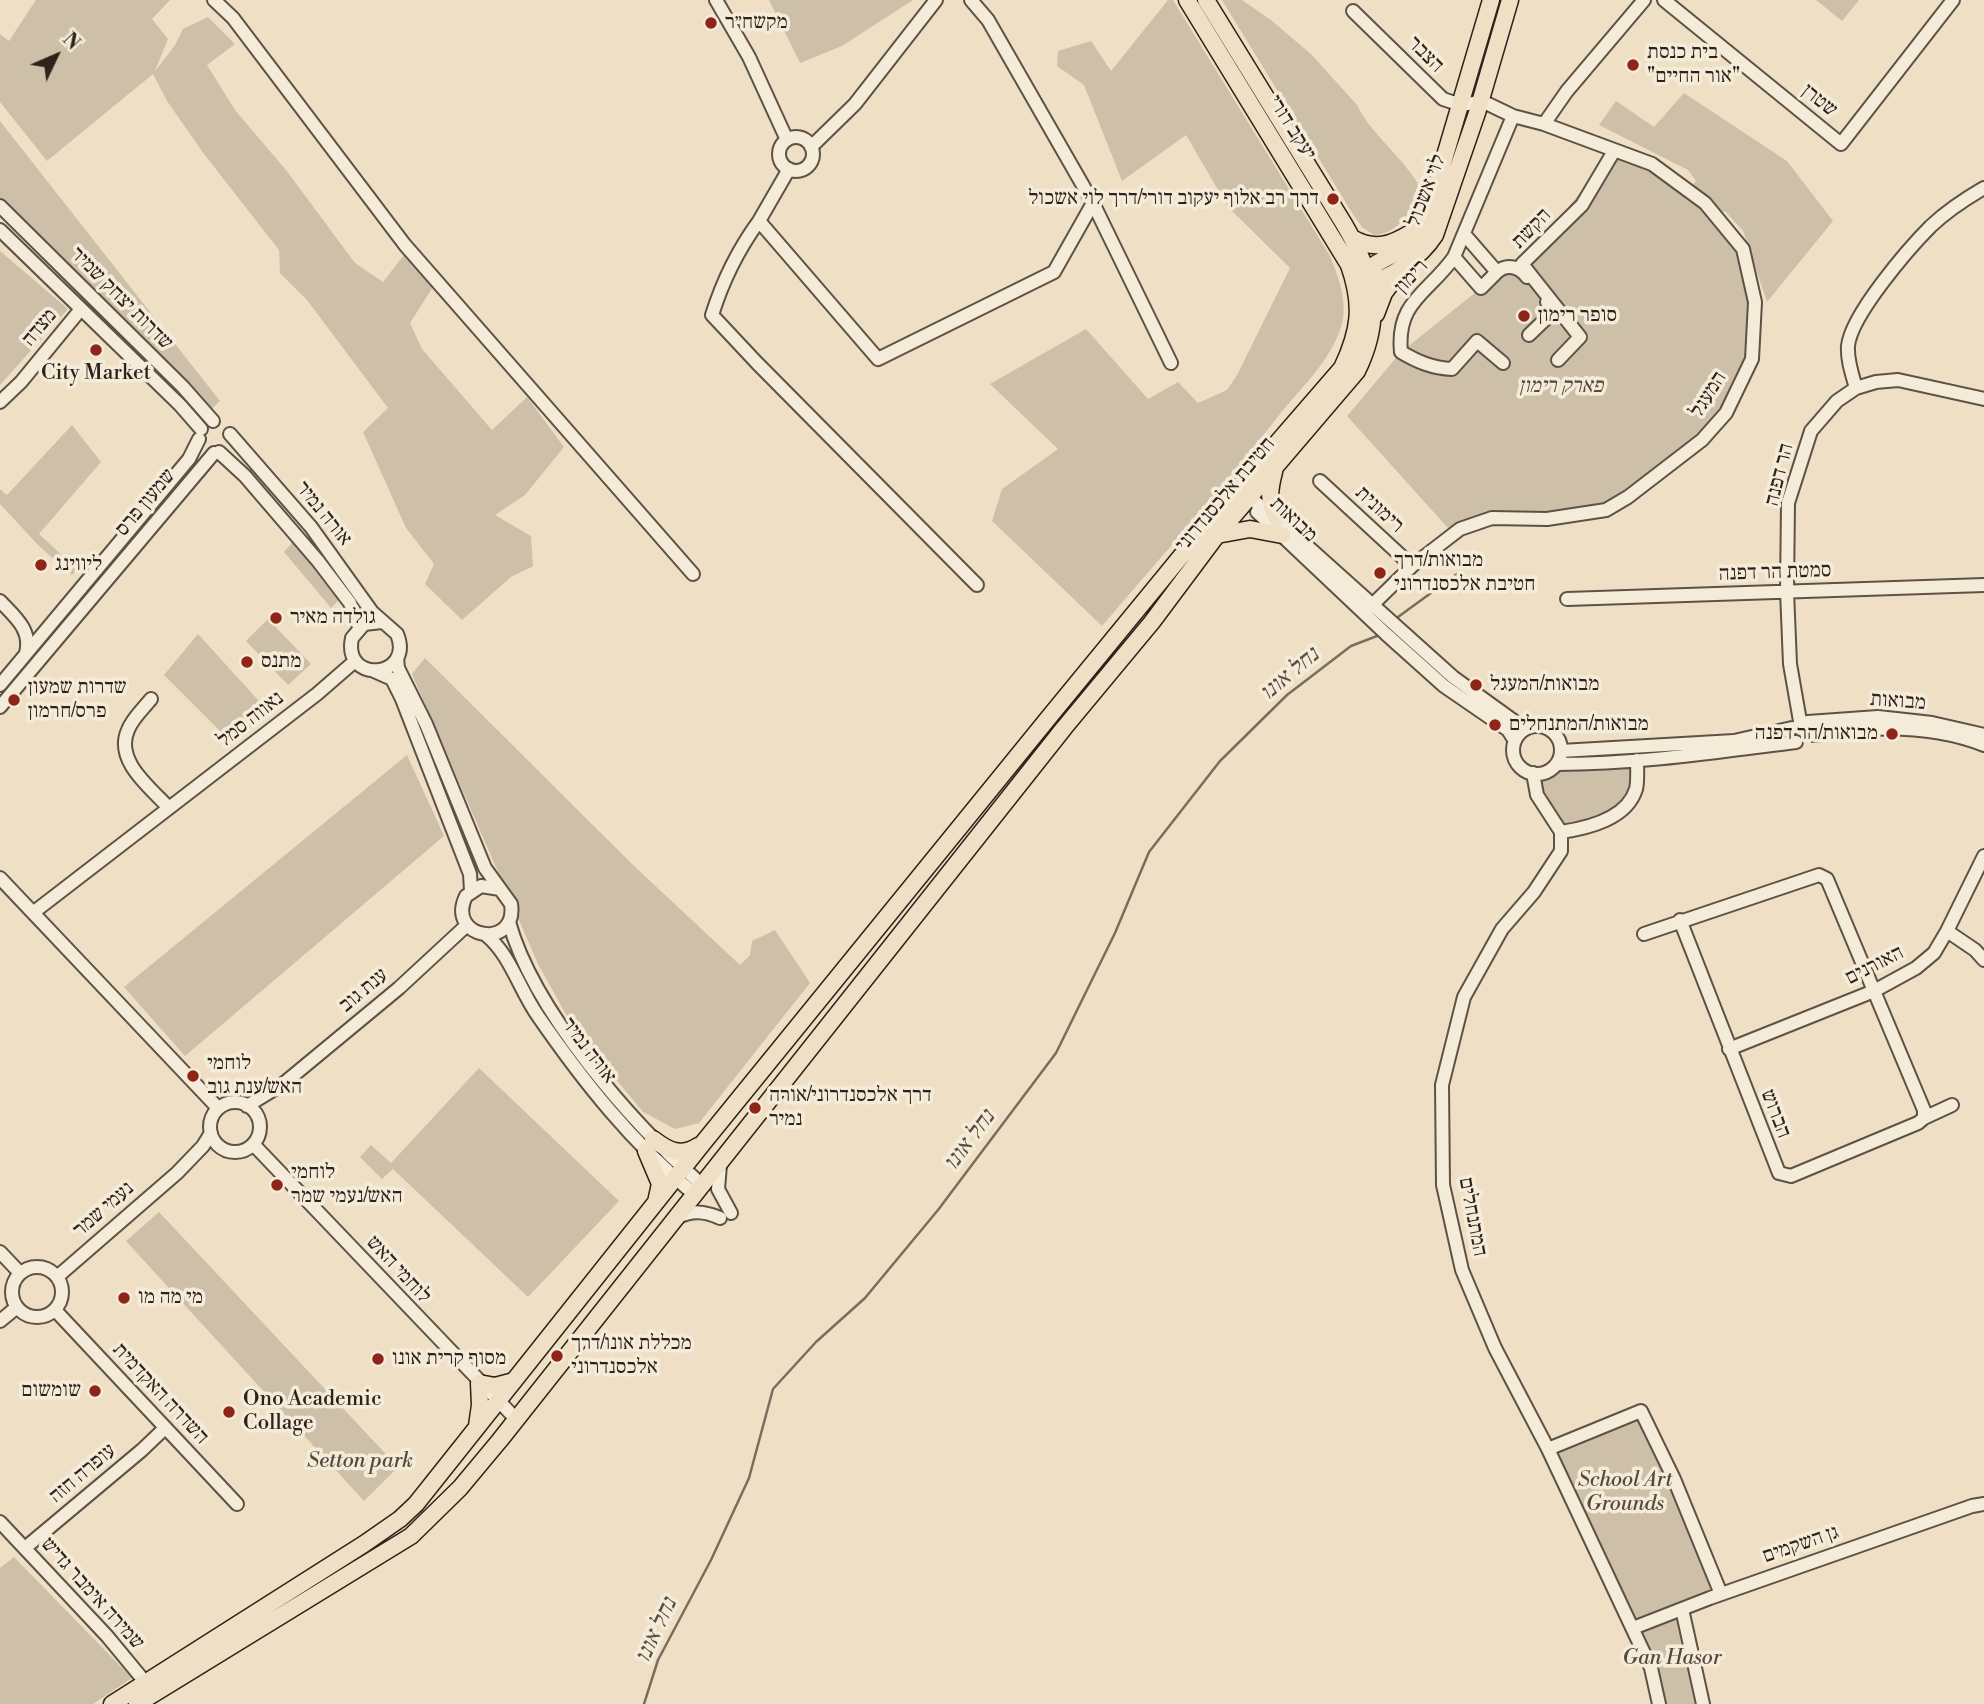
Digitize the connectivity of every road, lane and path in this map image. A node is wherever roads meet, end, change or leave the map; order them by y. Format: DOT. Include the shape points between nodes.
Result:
graph roads {
  1 [pos="214,0"];
  2 [pos="716,0"];
  3 [pos="936,0"];
  4 [pos="971,0"];
  5 [pos="1187,0"];
  6 [pos="1206,0"];
  7 [pos="1491,0"];
  8 [pos="1510,0"];
  9 [pos="1644,0"];
  10 [pos="1664,0"];
  11 [pos="1953,0"];
  12 [pos="1353,11"];
  13 [pos="1461,105"];
  14 [pos="1479,108"];
  15 [pos="1513,116"];
  16 [pos="1544,124"];
  17 [pos="787,140"];
  18 [pos="811,147"];
  19 [pos="1614,152"];
  20 [pos="789,169"];
  21 [pos="1984,188"];
  22 [pos="1093,203"];
  23 [pos="0,206"];
  24 [pos="759,221"];
  25 [pos="1423,225"];
  26 [pos="0,230"];
  27 [pos="1464,234"];
  28 [pos="1352,238"];
  29 [pos="1454,257"];
  30 [pos="1405,266"];
  31 [pos="1497,272"];
  32 [pos="1364,277"];
  33 [pos="81,309"];
  34 [pos="1373,323"];
  35 [pos="1529,335"];
  36 [pos="1558,360"];
  37 [pos="1171,363"];
  38 [pos="1503,363"];
  39 [pos="1856,388"];
  40 [pos="1984,399"];
  41 [pos="0,402"];
  42 [pos="213,421"];
  43 [pos="200,434"];
  44 [pos="230,434"];
  45 [pos="216,453"];
  46 [pos="1276,468"];
  47 [pos="1320,481"];
  48 [pos="1244,496"];
  49 [pos="1280,527"];
  50 [pos="1217,536"];
  51 [pos="1412,566"];
  52 [pos="693,573"];
  53 [pos="977,585"];
  54 [pos="1984,585"];
  55 [pos="1787,592"];
  56 [pos="1567,599"];
  57 [pos="0,601"];
  58 [pos="1368,609"];
  59 [pos="19,621"];
  60 [pos="52,622"];
  61 [pos="382,622"];
  62 [pos="359,627"];
  63 [pos="26,654"];
  64 [pos="397,658"];
  65 [pos="355,661"];
  66 [pos="374,671"];
  67 [pos="0,685"];
  68 [pos="151,699"];
  69 [pos="0,707"];
  70 [pos="1800,724"];
  71 [pos="1525,729"];
  72 [pos="1814,735"];
  73 [pos="1984,735"];
  74 [pos="1515,741"];
  75 [pos="1796,742"];
  76 [pos="1984,745"];
  77 [pos="1559,758"];
  78 [pos="1637,760"];
  79 [pos="1533,773"];
  80 [pos="169,808"];
  81 [pos="1561,832"];
  82 [pos="1984,856"];
  83 [pos="0,878"];
  84 [pos="500,889"];
  85 [pos="471,891"];
  86 [pos="34,912"];
  87 [pos="1680,920"];
  88 [pos="509,922"];
  89 [pos="467,925"];
  90 [pos="1947,930"];
  91 [pos="1644,934"];
  92 [pos="485,935"];
  93 [pos="1984,960"];
  94 [pos="1874,991"];
  95 [pos="1730,1049"];
  96 [pos="283,1084"];
  97 [pos="1952,1105"];
  98 [pos="247,1106"];
  99 [pos="218,1108"];
  100 [pos="1924,1118"];
  101 [pos="258,1120"];
  102 [pos="211,1133"];
  103 [pos="703,1143"];
  104 [pos="253,1144"];
  105 [pos="650,1145"];
  106 [pos="223,1149"];
  107 [pos="722,1158"];
  108 [pos="177,1173"];
  109 [pos="680,1174"];
  110 [pos="697,1189"];
  111 [pos="656,1204"];
  112 [pos="673,1220"];
  113 [pos="0,1252"];
  114 [pos="20,1273"];
  115 [pos="57,1277"];
  116 [pos="17,1307"];
  117 [pos="55,1310"];
  118 [pos="0,1321"];
  119 [pos="514,1381"];
  120 [pos="480,1383"];
  121 [pos="498,1401"];
  122 [pos="516,1419"];
  123 [pos="476,1426"];
  124 [pos="165,1428"];
  125 [pos="1548,1449"];
  126 [pos="237,1504"];
  127 [pos="1984,1504"];
  128 [pos="0,1522"];
  129 [pos="25,1548"];
  130 [pos="1720,1594"];
  131 [pos="1682,1609"];
  132 [pos="1633,1628"];
  133 [pos="133,1668"];
  134 [pos="167,1670"];
  135 [pos="150,1688"];
  136 [pos="132,1700"];
  137 [pos="112,1704"];
  138 [pos="1659,1704"];
  139 [pos="1703,1704"];
  1 -- 52 [label="street" via="405,245"];
  2 -- 17 [label="street" via="749,57"];
  3 -- 18 [label="street" via="855,104"];
  4 -- 22 [label="street" via="988,20"];
  5 -- 32 [label="main road, יעקב דורי" via="1349,265"];
  6 -- 28 [label="main road, יעקב דורי"];
  7 -- 13 [label="main road, לוי אשכול"];
  8 -- 14 [label="main road, לוי אשכול"];
  9 -- 16 [label="street"];
  10 -- 11 [label="street, שטרן" via="1841,144"];
  12 -- 13 [label="street, הצבר" via="1436,94"];
  13 -- 14 [label="street, המעגל"];
  13 -- 25 [label="main road, לוי אשכול"];
  14 -- 15 [label="street, המעגל"];
  14 -- 30 [label="main road, לוי אשכול" via="1435,235"];
  15 -- 16 [label="street, המעגל"];
  15 -- 27 [label="street, רימון"];
  16 -- 19 [label="street, המעגל"];
  17 -- 18 [label="street" via="803,139"];
  17 -- 20 [label="street" via="779,153"];
  18 -- 20 [label="street" via="812,158 806,168"];
  19 -- 36 [label="street, הקשת" via="1582,205 1522,264 1580,337"];
  19 -- 51 [label="street, המעגל" via="1652,164 1705,203 1743,249 1755,302 1752,359 1726,413 1702,440 1606,510 1547,519 1492,518 1460,529"];
  20 -- 24 [label="street"];
  21 -- 39 [label="street" via="1932,225 1857,320 1848,344"];
  22 -- 24 [label="street" via="1054,272 878,359"];
  22 -- 37 [label="street"];
  23 -- 42 [label="street, שדרות יצחק שמיר"];
  24 -- 53 [label="street" via="737,252 712,315"];
  25 -- 28 [label="main road" via="1383,246"];
  25 -- 32 [label="main road, לוי אשכול" via="1404,249"];
  26 -- 33 [label="street, שדרות יצחק שמיר"];
  27 -- 29 [label="street, רימון"];
  27 -- 31 [label="street"];
  28 -- 32 [label="main road, יעקב דורי"];
  29 -- 31 [label="street" via="1481,288"];
  29 -- 38 [label="street, רימון" via="1406,311 1401,352 1429,366 1452,369 1477,341"];
  30 -- 32 [label="main road, לוי אשכול"];
  30 -- 34 [label="main road" via="1384,293"];
  31 -- 35 [label="street" via="1509,267 1522,271 1554,311"];
  32 -- 34 [label="main road, חטיבת אלכסנדרוני" via="1373,298"];
  32 -- 48 [label="main road, חטיבת אלכסנדרוני" via="1352,346 1342,368"];
  33 -- 41 [label="street, מצדה"];
  33 -- 43 [label="street, שדרות יצחק שמיר" via="180,405"];
  34 -- 46 [label="main road, חטיבת אלכסנדרוני" via="1357,371"];
  39 -- 40 [label="street, הר דפנה" via="1898,380"];
  39 -- 55 [label="street, הר דפנה" via="1837,401 1811,431 1788,503"];
  42 -- 43 [label="street"];
  42 -- 44 [label="street"];
  43 -- 45 [label="street" via="205,450"];
  43 -- 60 [label="street, שמעון פרס" via="189,459"];
  44 -- 45 [label="street" via="226,447"];
  44 -- 61 [label="street, אורה נמיר" via="311,527"];
  45 -- 62 [label="street, אורה נמיר" via="245,475 318,561 350,603"];
  45 -- 69 [label="street, שמעון פרס"];
  46 -- 48 [label="main road, חטיבת אלכסנדרוני"];
  46 -- 49 [label="main road" via="1269,505"];
  47 -- 51 [label="street, רימונית"];
  48 -- 49 [label="street, מבואות"];
  48 -- 50 [label="main road, חטיבת אלכסנדרוני"];
  48 -- 103 [label="main road, חטיבת אלכסנדרוני" via="1050,716"];
  49 -- 50 [label="main road"];
  49 -- 58 [label="street, מבואות"];
  50 -- 107 [label="main road, חטיבת אלכסנדרוני"];
  51 -- 58 [label="street, המעגל"];
  54 -- 55 [label="street, סמטת הר דפנה"];
  55 -- 56 [label="street, סמטת הר דפנה"];
  55 -- 70 [label="street, הר דפנה" via="1790,664"];
  57 -- 59 [label="street"];
  58 -- 71 [label="street, מבואות"];
  58 -- 74 [label="street, מבואות" via="1444,685 1508,730"];
  59 -- 60 [label="street" via="33,626"];
  59 -- 63 [label="street" via="27,634"];
  60 -- 63 [label="street, שמעון פרס"];
  61 -- 62 [label="street"];
  61 -- 64 [label="street" via="399,639"];
  62 -- 65 [label="street" via="351,643"];
  63 -- 67 [label="street, שמעון פרס"];
  64 -- 66 [label="street" via="388,668"];
  64 -- 84 [label="street" via="485,868"];
  65 -- 66 [label="street"];
  65 -- 80 [label="street, נאווה סמל"];
  66 -- 85 [label="street" via="392,679 402,699 470,874"];
  68 -- 80 [label="street" via="128,728 125,748 128,761"];
  70 -- 72 [label="street" via="1813,727"];
  70 -- 73 [label="street, מבואות" via="1878,716"];
  70 -- 75 [label="street" via="1791,736"];
  70 -- 77 [label="street, מבואות" via="1734,741"];
  71 -- 74 [label="street"];
  71 -- 77 [label="street" via="1547,728 1558,737"];
  72 -- 75 [label="street" via="1807,743"];
  72 -- 76 [label="street, מבואות" via="1878,728 1934,732"];
  74 -- 79 [label="street" via="1516,761"];
  75 -- 78 [label="street"];
  77 -- 78 [label="street"];
  77 -- 79 [label="street" via="1544,773"];
  78 -- 81 [label="street" via="1636,789 1623,810 1589,828"];
  79 -- 81 [label="street" via="1537,795"];
  80 -- 86 [label="street, נאווה סמל"];
  81 -- 125 [label="street, המתנחלים" via="1555,861 1502,929 1464,997 1442,1085 1443,1185 1462,1270 1495,1348"];
  82 -- 90 [label="street, האורנים"];
  83 -- 86 [label="street"];
  84 -- 85 [label="street" via="481,886"];
  84 -- 88 [label="street" via="511,904"];
  85 -- 89 [label="street" via="462,908"];
  86 -- 99 [label="street"];
  87 -- 91 [label="street"];
  87 -- 94 [label="street" via="1819,875 1827,879"];
  87 -- 95 [label="street, הברוש"];
  88 -- 92 [label="street" via="499,932"];
  88 -- 105 [label="street, אורה נמיר" via="523,962 546,1002"];
  89 -- 92 [label="street"];
  89 -- 96 [label="street, ענת גוב"];
  90 -- 93 [label="street"];
  90 -- 94 [label="street, האורנים" via="1934,953"];
  92 -- 105 [label="street, אורה נמיר" via="495,942 531,1006 571,1063"];
  94 -- 95 [label="street, האורנים"];
  94 -- 100 [label="street"];
  95 -- 100 [label="street, הברוש" via="1779,1173 1791,1176"];
  96 -- 98 [label="street, ענת גוב"];
  96 -- 101 [label="street, ענת גוב"];
  97 -- 100 [label="street, הברוש"];
  98 -- 99 [label="street" via="235,1102"];
  98 -- 101 [label="street"];
  99 -- 102 [label="street" via="211,1118"];
  101 -- 104 [label="street" via="259,1133"];
  102 -- 106 [label="street"];
  102 -- 108 [label="street, נעמי שמר"];
  103 -- 105 [label="main road" via="681,1153"];
  103 -- 109 [label="main road, חטיבת אלכסנדרוני"];
  104 -- 106 [label="street" via="240,1151"];
  104 -- 120 [label="street, לוחמי האש"];
  105 -- 109 [label="street, אורה נמיר"];
  105 -- 111 [label="main road" via="660,1184"];
  106 -- 108 [label="street, נעמי שמר"];
  107 -- 110 [label="main road, חטיבת אלכסנדרוני"];
  107 -- 112 [label="street" via="718,1189 725,1216 700,1211"];
  108 -- 115 [label="street, נעמי שמר"];
  109 -- 110 [label="street, אורה נמיר"];
  109 -- 111 [label="main road, חטיבת אלכסנדרוני"];
  110 -- 112 [label="main road, חטיבת אלכסנדרוני"];
  111 -- 119 [label="main road, חטיבת אלכסנדרוני"];
  112 -- 122 [label="main road, חטיבת אלכסנדרוני"];
  113 -- 114 [label="street"];
  114 -- 115 [label="street" via="39,1267"];
  114 -- 116 [label="street" via="12,1294"];
  115 -- 117 [label="street" via="62,1298"];
  116 -- 117 [label="street" via="35,1317"];
  116 -- 118 [label="street"];
  117 -- 124 [label="street, השדרה האקדמית"];
  119 -- 120 [label="main road" via="495,1386"];
  119 -- 121 [label="main road, חטיבת אלכסנדרוני"];
  120 -- 121 [label="street, לוחמי האש"];
  120 -- 123 [label="main road"];
  121 -- 122 [label="street, לוחמי האש"];
  121 -- 123 [label="main road, חטיבת אלכסנדרוני"];
  122 -- 135 [label="main road, חטיבת אלכסנדרוני" via="460,1488 411,1535"];
  123 -- 134 [label="main road, חטיבת אלכסנדרוני" via="400,1519"];
  124 -- 126 [label="street, השדרה האקדמית"];
  124 -- 129 [label="street, עופרה חזה"];
  125 -- 130 [label="street" via="1641,1411"];
  125 -- 132 [label="street, המתנחלים"];
  127 -- 130 [label="street, גן השקמים"];
  128 -- 129 [label="street, שמירה אימבר גדיש"];
  129 -- 133 [label="street, שמירה אימבר גדיש"];
  130 -- 131 [label="street, גן השקמים"];
  131 -- 132 [label="street, גן השקמים"];
  131 -- 139 [label="street"];
  132 -- 138 [label="street, המתנחלים" via="1651,1668"];
  133 -- 134 [label="street" via="148,1674"];
  133 -- 135 [label="street, שמירה אימבר גדיש"];
  133 -- 136 [label="street" via="137,1684"];
  134 -- 135 [label="main road, חטיבת אלכסנדרוני"];
  135 -- 136 [label="main road"];
  136 -- 137 [label="main road"];
}
